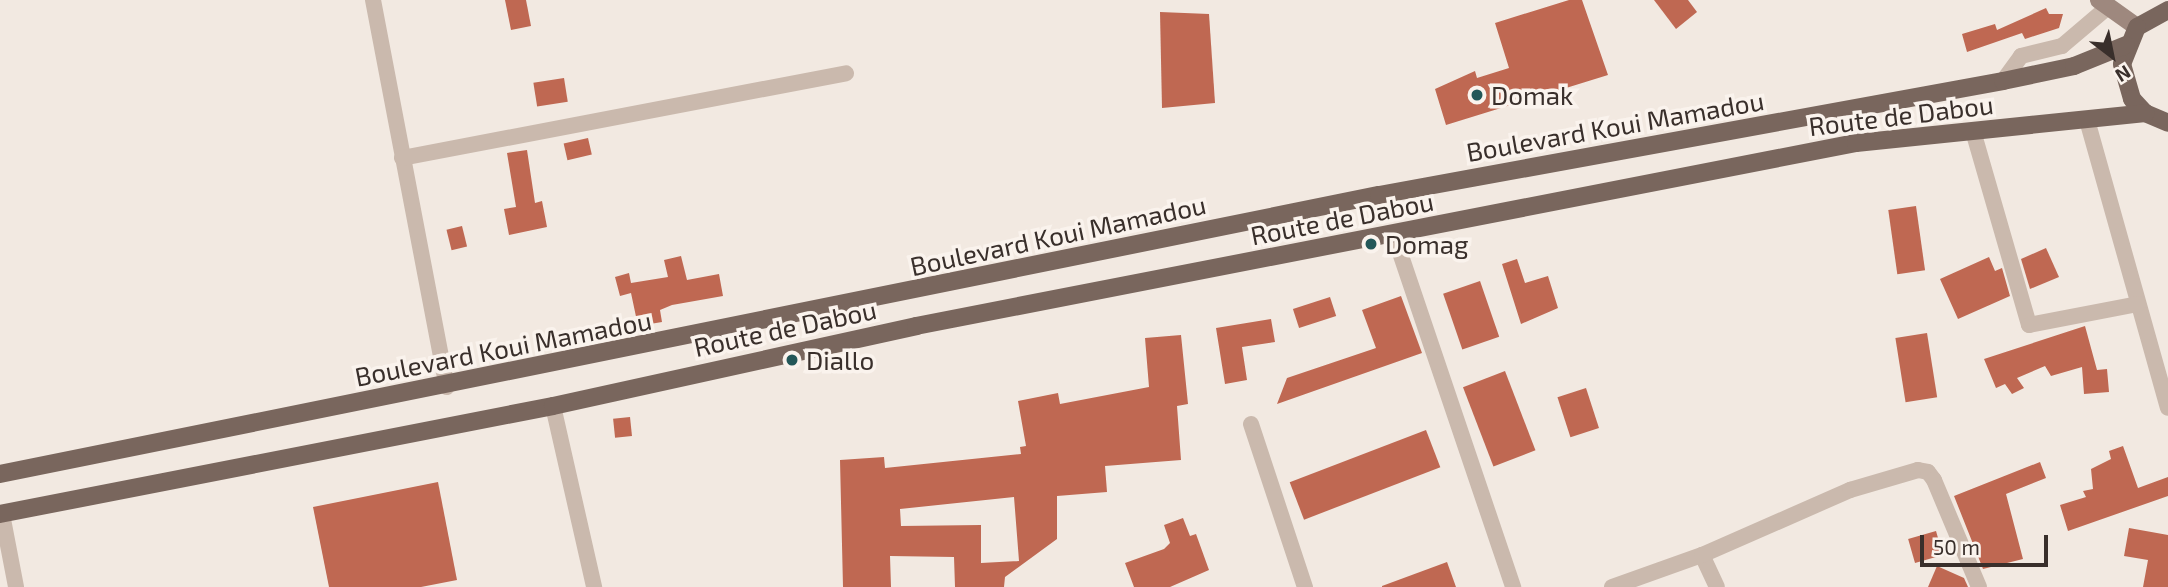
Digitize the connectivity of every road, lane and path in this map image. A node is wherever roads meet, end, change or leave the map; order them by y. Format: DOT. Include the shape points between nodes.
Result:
graph roads {
  1 [pos="373,0"];
  2 [pos="2104,3"];
  3 [pos="2168,9"];
  4 [pos="2137,27"];
  5 [pos="2126,45"];
  6 [pos="846,73"];
  7 [pos="2003,81"];
  8 [pos="2145,113"];
  9 [pos="2087,120"];
  10 [pos="2168,122"];
  11 [pos="1973,131"];
  12 [pos="402,158"];
  13 [pos="1394,235"];
  14 [pos="2138,304"];
  15 [pos="447,387"];
  16 [pos="554,405"];
  17 [pos="2168,408"];
  18 [pos="1251,424"];
  19 [pos="0,474"];
  20 [pos="1,514"];
  21 [pos="1702,555"];
  22 [pos="16,587"];
  23 [pos="594,587"];
  24 [pos="1305,587"];
  25 [pos="1513,587"];
  26 [pos="1612,587"];
  27 [pos="1717,587"];
  28 [pos="1979,587"];
  1 -- 12 [label="street"];
  2 -- 4 [label="street"];
  2 -- 7 [label="street" via="2062,46 2021,56"];
  3 -- 4 [label="main road"];
  4 -- 5 [label="main road"];
  5 -- 7 [label="main road, Boulevard Koui Mamadou" via="2074,66"];
  5 -- 8 [label="main road" via="2124,82"];
  6 -- 12 [label="street"];
  7 -- 15 [label="main road, Boulevard Koui Mamadou" via="1379,195"];
  8 -- 9 [label="main road, Route de Dabou"];
  8 -- 10 [label="main road"];
  9 -- 11 [label="main road, Route de Dabou"];
  9 -- 14 [label="street"];
  11 -- 13 [label="main road, Route de Dabou" via="1856,143"];
  11 -- 14 [label="street" via="2029,325"];
  12 -- 15 [label="street"];
  13 -- 16 [label="main road, Route de Dabou" via="916,326"];
  13 -- 25 [label="street"];
  14 -- 17 [label="street"];
  15 -- 19 [label="main road, Boulevard Koui Mamadou"];
  16 -- 20 [label="main road"];
  16 -- 23 [label="street"];
  18 -- 24 [label="street"];
  20 -- 22 [label="street"];
  21 -- 26 [label="street"];
  21 -- 27 [label="street"];
  21 -- 28 [label="street" via="1850,490 1918,470 1928,472 1934,480"];
}
